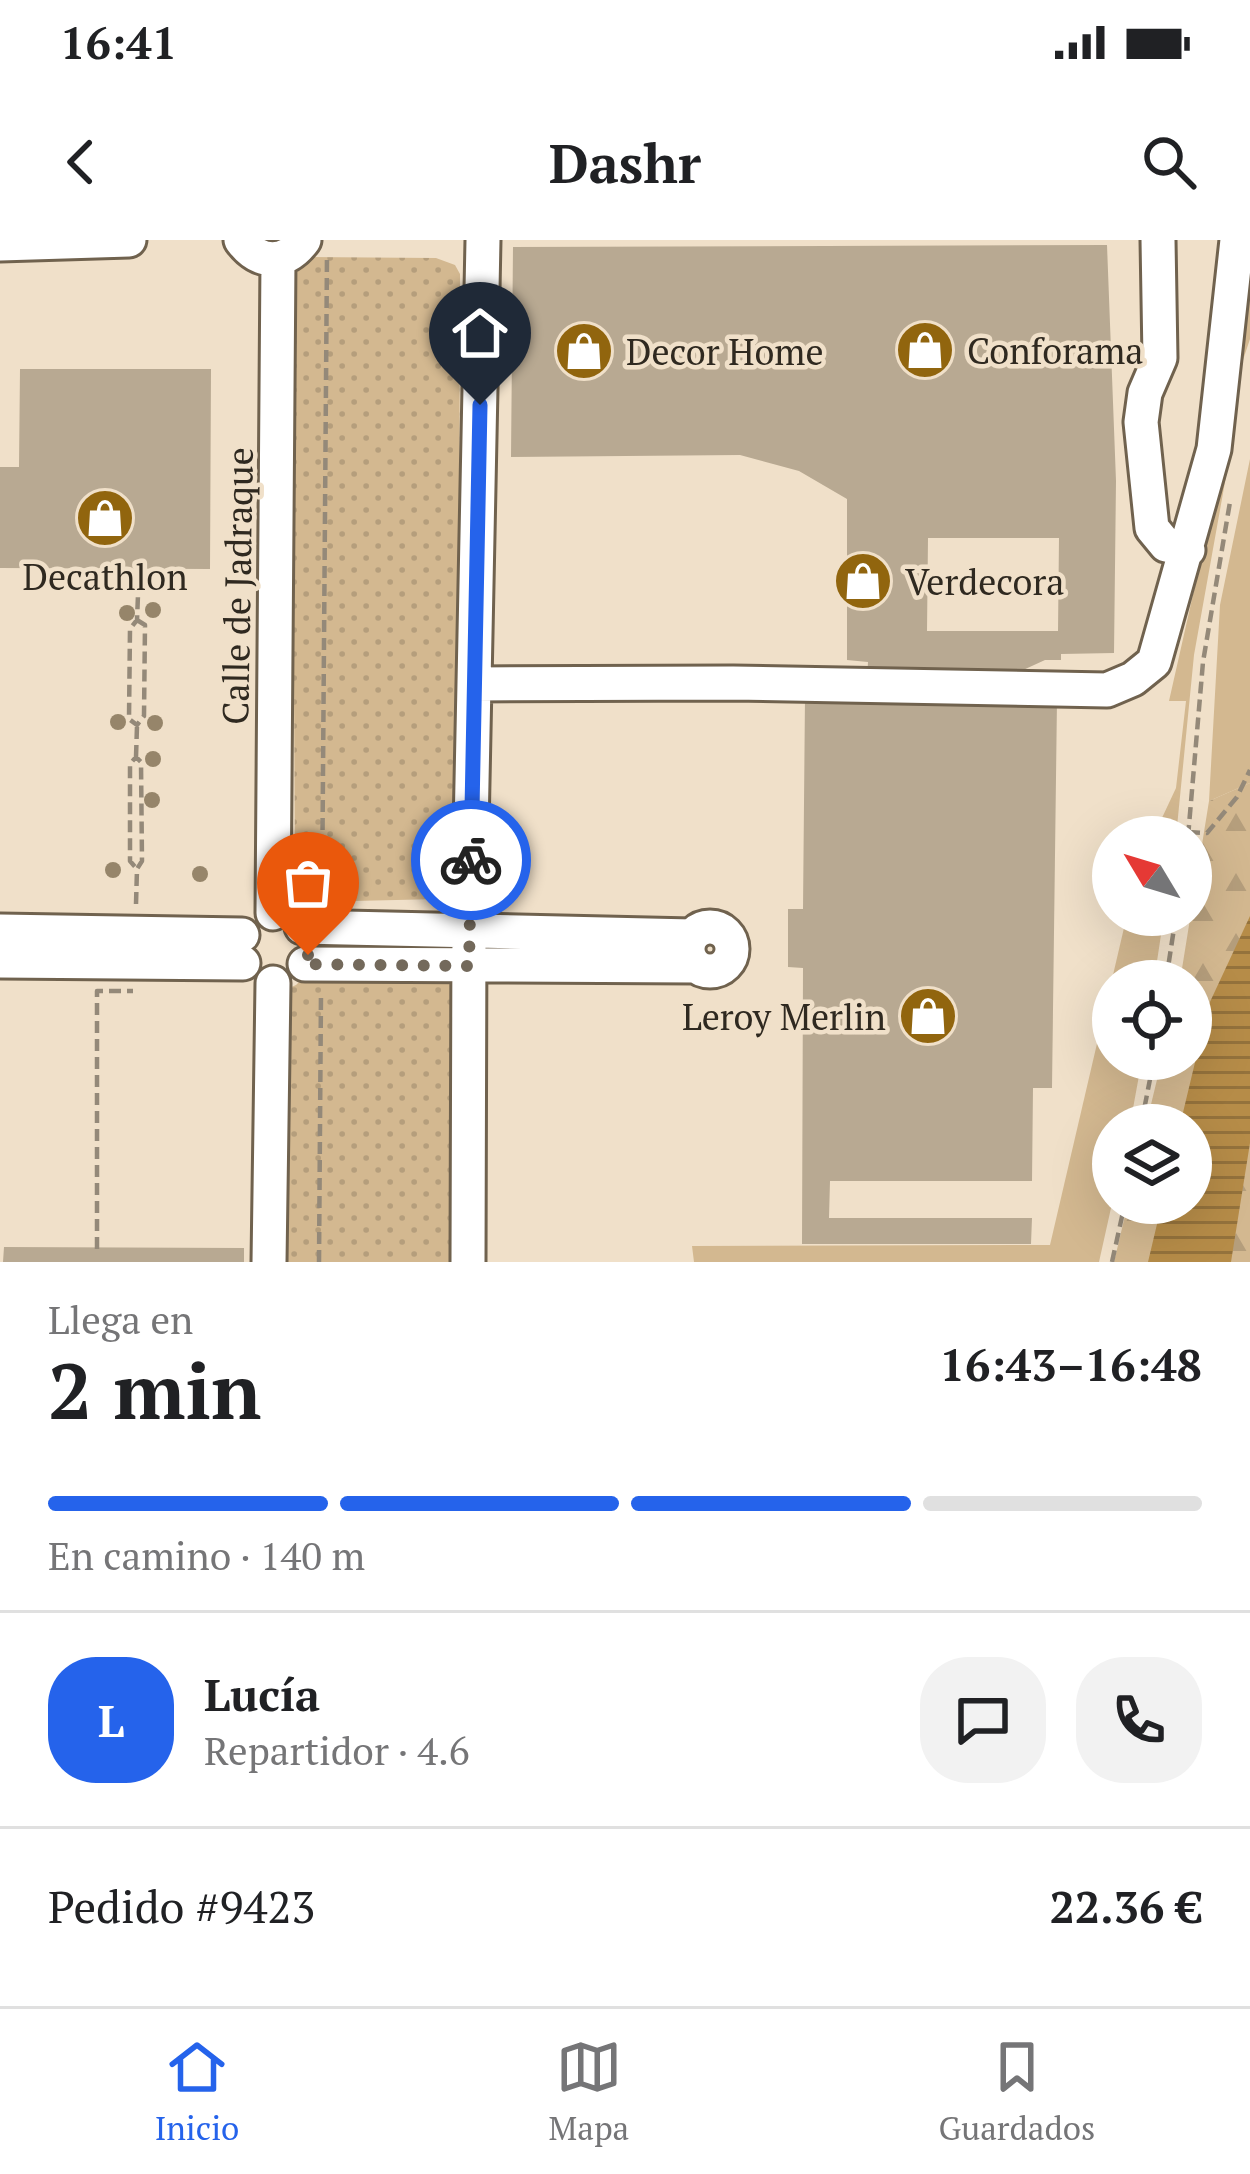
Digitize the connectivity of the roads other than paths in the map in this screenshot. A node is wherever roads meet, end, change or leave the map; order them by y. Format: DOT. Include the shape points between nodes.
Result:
graph roads {
  1 [pos="129,240"];
  2 [pos="241,240"];
  3 [pos="483,240"];
  4 [pos="1158,240"];
  5 [pos="1237,240"];
  6 [pos="0,244"];
  7 [pos="291,249"];
  8 [pos="1188,550"];
  9 [pos="474,684"];
  10 [pos="299,922"];
  11 [pos="469,929"];
  12 [pos="0,932"];
  13 [pos="242,949"];
  14 [pos="0,961"];
  15 [pos="313,965"];
  16 [pos="469,966"];
  17 [pos="273,983"];
  18 [pos="269,1262"];
  19 [pos="468,1262"];
  1 -- 6 [label="street"];
  2 -- 7 [label="street" via="256,255"];
  3 -- 9 [label="street"];
  4 -- 8 [label="street" via="1160,358 1141,422 1152,528 1166,544"];
  5 -- 8 [label="street" via="1214,449"];
  7 -- 10 [label="street, Calle de Jadraque"];
  8 -- 9 [label="street" via="1154,662 1107,690"];
  9 -- 11 [label="street"];
  10 -- 11 [label="street"];
  10 -- 13 [label="street" via="254,919"];
  10 -- 15 [label="street"];
  11 -- 16 [label="street"];
  11 -- 16 [label="street" via="694,951"];
  12 -- 13 [label="street"];
  13 -- 14 [label="street"];
  13 -- 17 [label="street" via="255,977"];
  15 -- 16 [label="street"];
  15 -- 17 [label="street"];
  16 -- 19 [label="street"];
  17 -- 18 [label="street"];
}
